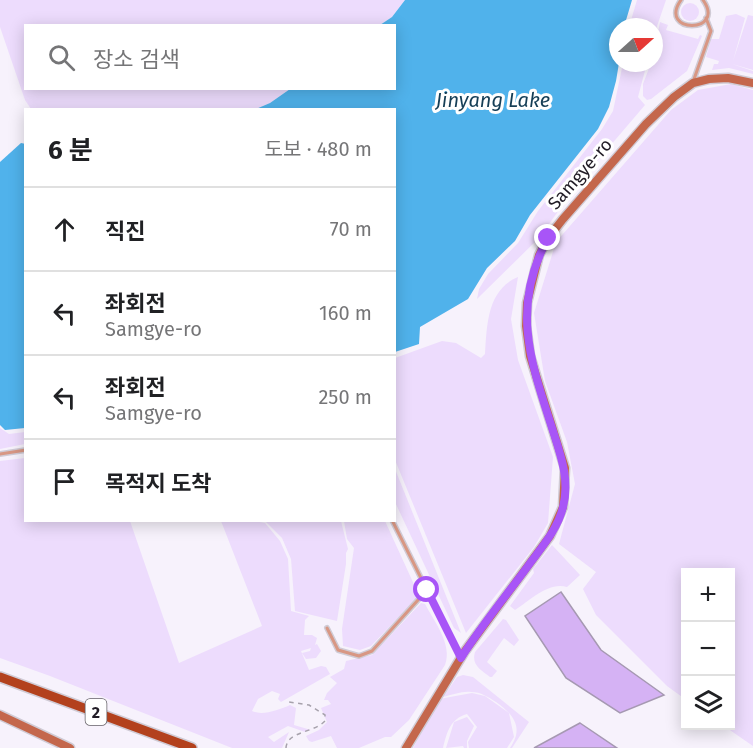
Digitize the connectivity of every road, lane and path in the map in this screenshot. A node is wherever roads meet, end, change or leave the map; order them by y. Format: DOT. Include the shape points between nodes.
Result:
graph roads {
  1 [pos="681,0"];
  2 [pos="703,0"];
  3 [pos="706,18"];
  4 [pos="693,83"];
  5 [pos="753,83"];
  6 [pos="24,450"];
  7 [pos="0,454"];
  8 [pos="393,522"];
  9 [pos="427,590"];
  10 [pos="327,628"];
  11 [pos="461,658"];
  12 [pos="0,676"];
  13 [pos="289,702"];
  14 [pos="0,715"];
  15 [pos="70,748"];
  16 [pos="192,748"];
  17 [pos="286,748"];
  18 [pos="406,748"];
  1 -- 3 [label="lane" via="676,10 682,23 700,25"];
  2 -- 3 [label="lane"];
  3 -- 4 [label="lane" via="711,32"];
  4 -- 5 [label="street, Samgye-ro" via="728,78"];
  4 -- 11 [label="street, Samgye-ro" via="646,124 563,219 538,255 526,326 530,356 565,468 563,507 550,536"];
  6 -- 7 [label="lane"];
  8 -- 9 [label="lane"];
  9 -- 10 [label="lane" via="372,651 359,656 338,650"];
  9 -- 11 [label="lane"];
  11 -- 18 [label="street, Samgye-ro"];
  12 -- 16 [label="main road, 2"];
  13 -- 17 [label="path" via="309,705 325,715 325,721 320,727 294,735"];
  14 -- 15 [label="street"];
}
